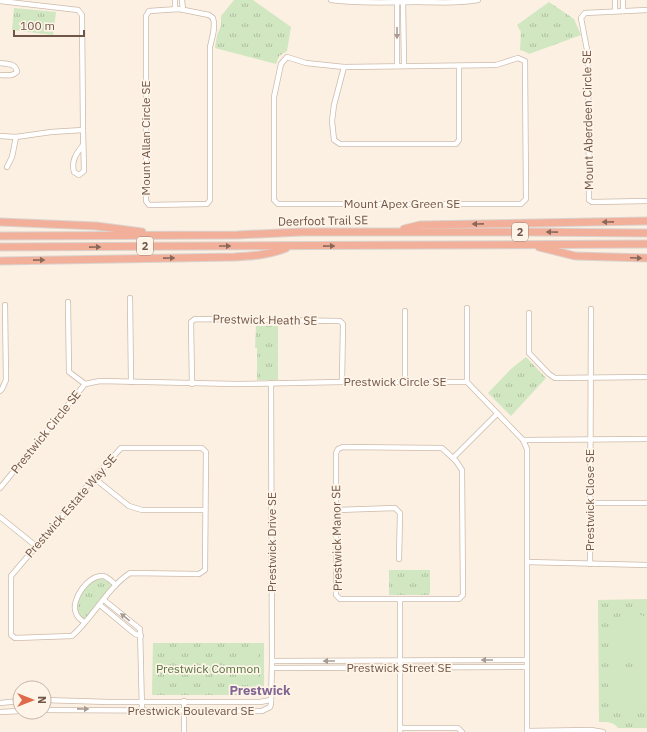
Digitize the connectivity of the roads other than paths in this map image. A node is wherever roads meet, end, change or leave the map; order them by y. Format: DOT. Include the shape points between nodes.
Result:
graph roads {
  1 [pos="175,0"];
  2 [pos="182,0"];
  3 [pos="331,0"];
  4 [pos="478,0"];
  5 [pos="615,0"];
  6 [pos="623,0"];
  7 [pos="0,1"];
  8 [pos="23,1"];
  9 [pos="397,1"];
  10 [pos="403,1"];
  11 [pos="31,2"];
  12 [pos="175,9"];
  13 [pos="183,10"];
  14 [pos="647,10"];
  15 [pos="615,11"];
  16 [pos="623,11"];
  17 [pos="0,63"];
  18 [pos="397,66"];
  19 [pos="404,66"];
  20 [pos="459,66"];
  21 [pos="344,67"];
  22 [pos="0,75"];
  23 [pos="83,130"];
  24 [pos="0,136"];
  25 [pos="16,137"];
  26 [pos="83,146"];
  27 [pos="7,167"];
  28 [pos="647,202"];
  29 [pos="647,221"];
  30 [pos="0,222"];
  31 [pos="394,231"];
  32 [pos="647,234"];
  33 [pos="174,235"];
  34 [pos="0,236"];
  35 [pos="647,244"];
  36 [pos="529,245"];
  37 [pos="290,246"];
  38 [pos="0,247"];
  39 [pos="647,258"];
  40 [pos="0,261"];
  41 [pos="130,298"];
  42 [pos="68,302"];
  43 [pos="5,306"];
  44 [pos="467,308"];
  45 [pos="591,309"];
  46 [pos="405,311"];
  47 [pos="528,313"];
  48 [pos="647,377"];
  49 [pos="591,378"];
  50 [pos="131,382"];
  51 [pos="342,382"];
  52 [pos="405,382"];
  53 [pos="467,382"];
  54 [pos="85,384"];
  55 [pos="192,384"];
  56 [pos="271,384"];
  57 [pos="0,391"];
  58 [pos="497,414"];
  59 [pos="647,439"];
  60 [pos="523,440"];
  61 [pos="590,440"];
  62 [pos="452,458"];
  63 [pos="94,478"];
  64 [pos="0,488"];
  65 [pos="590,503"];
  66 [pos="647,503"];
  67 [pos="205,510"];
  68 [pos="337,510"];
  69 [pos="0,517"];
  70 [pos="36,546"];
  71 [pos="399,559"];
  72 [pos="526,562"];
  73 [pos="590,564"];
  74 [pos="647,565"];
  75 [pos="116,585"];
  76 [pos="400,599"];
  77 [pos="104,600"];
  78 [pos="100,605"];
  79 [pos="84,622"];
  80 [pos="141,636"];
  81 [pos="399,660"];
  82 [pos="526,660"];
  83 [pos="272,661"];
  84 [pos="526,667"];
  85 [pos="272,668"];
  86 [pos="399,668"];
  87 [pos="52,700"];
  88 [pos="271,700"];
  89 [pos="141,701"];
  90 [pos="184,701"];
  91 [pos="12,702"];
  92 [pos="0,703"];
  93 [pos="52,710"];
  94 [pos="142,710"];
  95 [pos="12,711"];
  96 [pos="184,711"];
  97 [pos="0,712"];
  98 [pos="400,730"];
  99 [pos="591,731"];
  100 [pos="184,732"];
  101 [pos="462,732"];
  102 [pos="527,732"];
  103 [pos="603,732"];
  1 -- 12 [label="street"];
  2 -- 13 [label="street"];
  3 -- 9 [label="street"];
  4 -- 10 [label="street"];
  5 -- 15 [label="street"];
  6 -- 16 [label="street"];
  7 -- 8 [label="street"];
  8 -- 11 [label="street"];
  9 -- 10 [label="street"];
  9 -- 18 [label="street, one-way"];
  10 -- 19 [label="street"];
  11 -- 23 [label="street" via="78,10 82,15"];
  12 -- 13 [label="street, Mount Allan Circle SE"];
  12 -- 13 [label="street, Mount Allan Circle SE" via="149,12 146,16 146,201 149,205 207,204 210,200 210,47 215,26 210,15"];
  14 -- 16 [label="street, Mount Aberdeen Circle SE"];
  15 -- 16 [label="street, Mount Aberdeen Circle SE"];
  15 -- 28 [label="street, Mount Aberdeen Circle SE" via="585,13 581,18 588,55 589,200"];
  17 -- 22 [label="street" via="13,65 17,72 9,76"];
  18 -- 19 [label="street, Mount Apex Green SE"];
  18 -- 21 [label="street, Mount Apex Green SE"];
  19 -- 20 [label="street, Mount Apex Green SE"];
  20 -- 21 [label="street" via="459,140 456,144 340,144 334,140 334,105"];
  20 -- 21 [label="street, Mount Apex Green SE" via="496,65 518,58 525,61 526,199 521,204 278,204 274,200 274,96 281,64 287,57 306,63"];
  23 -- 25 [label="street"];
  23 -- 26 [label="street"];
  24 -- 25 [label="street"];
  25 -- 27 [label="street"];
  26 -- 26 [label="street" via="84,171 79,175 74,172 72,165 76,153"];
  29 -- 31 [label="highway, one-way" via="420,225"];
  30 -- 33 [label="highway" via="96,226"];
  32 -- 31 [label="highway, Deerfoot Trail SE / 2, one-way"];
  31 -- 33 [label="highway, Deerfoot Trail SE / 2"];
  33 -- 34 [label="highway, Deerfoot Trail SE / 2"];
  35 -- 36 [label="highway, Deerfoot Trail SE / 2"];
  37 -- 36 [label="highway, Deerfoot Trail SE / 2, one-way"];
  36 -- 39 [label="highway, one-way" via="575,256"];
  38 -- 37 [label="highway, Deerfoot Trail SE / 2, one-way"];
  40 -- 37 [label="highway, one-way" via="234,257 264,255"];
  41 -- 50 [label="street"];
  42 -- 54 [label="street" via="68,372"];
  43 -- 57 [label="street" via="6,380"];
  44 -- 53 [label="street"];
  45 -- 49 [label="street"];
  46 -- 52 [label="street"];
  47 -- 49 [label="street" via="529,352 549,374 555,378"];
  48 -- 49 [label="street"];
  49 -- 61 [label="street"];
  50 -- 54 [label="street, Prestwick Circle SE" via="100,381"];
  50 -- 55 [label="street, Prestwick Circle SE"];
  51 -- 52 [label="street, Prestwick Circle SE"];
  51 -- 55 [label="street, Prestwick Heath SE" via="343,324 340,321 194,319 191,322"];
  51 -- 56 [label="street, Prestwick Circle SE"];
  52 -- 53 [label="street, Prestwick Circle SE"];
  53 -- 58 [label="street"];
  54 -- 64 [label="street, Prestwick Circle SE"];
  55 -- 56 [label="street, Prestwick Circle SE"];
  56 -- 83 [label="street, Prestwick Drive SE"];
  58 -- 60 [label="street"];
  58 -- 62 [label="street"];
  59 -- 61 [label="street"];
  60 -- 61 [label="street, Prestwick Close SE"];
  60 -- 72 [label="street" via="527,448 528,471"];
  61 -- 65 [label="street, Prestwick Close SE"];
  62 -- 68 [label="street, Prestwick Manor SE" via="442,448 338,449"];
  62 -- 76 [label="street, Prestwick Manor SE" via="462,470 463,595 459,599"];
  63 -- 67 [label="street" via="129,506 142,510"];
  63 -- 67 [label="street, Prestwick Estate Way SE" via="121,448 202,448 206,452"];
  63 -- 70 [label="street, Prestwick Estate Way SE"];
  65 -- 66 [label="street"];
  65 -- 73 [label="street, Prestwick Close SE"];
  67 -- 75 [label="street, Prestwick Estate Way SE" via="205,570 199,574 130,573"];
  68 -- 71 [label="street" via="395,508 400,513"];
  68 -- 76 [label="street, Prestwick Manor SE" via="336,595 340,599"];
  69 -- 70 [label="street"];
  70 -- 79 [label="street, Prestwick Estate Way SE" via="11,576 11,635 15,638 72,636"];
  72 -- 73 [label="street, Prestwick Close SE"];
  72 -- 82 [label="street"];
  73 -- 74 [label="street"];
  75 -- 77 [label="street, Prestwick Estate Way SE"];
  75 -- 79 [label="street" via="104,576 99,576 80,591 74,607 76,614"];
  76 -- 81 [label="street"];
  77 -- 78 [label="street, Prestwick Estate Way SE"];
  80 -- 77 [label="street, one-way" via="140,629"];
  78 -- 79 [label="street, Prestwick Estate Way SE"];
  78 -- 80 [label="street" via="135,634"];
  80 -- 89 [label="street"];
  82 -- 81 [label="street, Prestwick Street SE, one-way"];
  81 -- 83 [label="street, Prestwick Street SE, one-way"];
  81 -- 86 [label="street"];
  82 -- 84 [label="street"];
  83 -- 85 [label="street, Prestwick Drive SE"];
  84 -- 86 [label="street, Prestwick Street SE"];
  84 -- 102 [label="street"];
  85 -- 86 [label="street, Prestwick Street SE"];
  85 -- 88 [label="street, Prestwick Drive SE"];
  86 -- 98 [label="street"];
  87 -- 89 [label="street, Prestwick Boulevard SE"];
  88 -- 90 [label="street, Prestwick Boulevard SE"];
  88 -- 96 [label="street, Prestwick Boulevard SE" via="270,708 262,711"];
  89 -- 90 [label="street, Prestwick Boulevard SE"];
  89 -- 94 [label="street"];
  90 -- 96 [label="street"];
  91 -- 92 [label="street"];
  93 -- 94 [label="street, Prestwick Boulevard SE, one-way"];
  94 -- 96 [label="street, Prestwick Boulevard SE"];
  95 -- 97 [label="street"];
  96 -- 100 [label="street"];
  98 -- 101 [label="street" via="458,728"];
  99 -- 102 [label="street"];
  99 -- 103 [label="street"];
}
